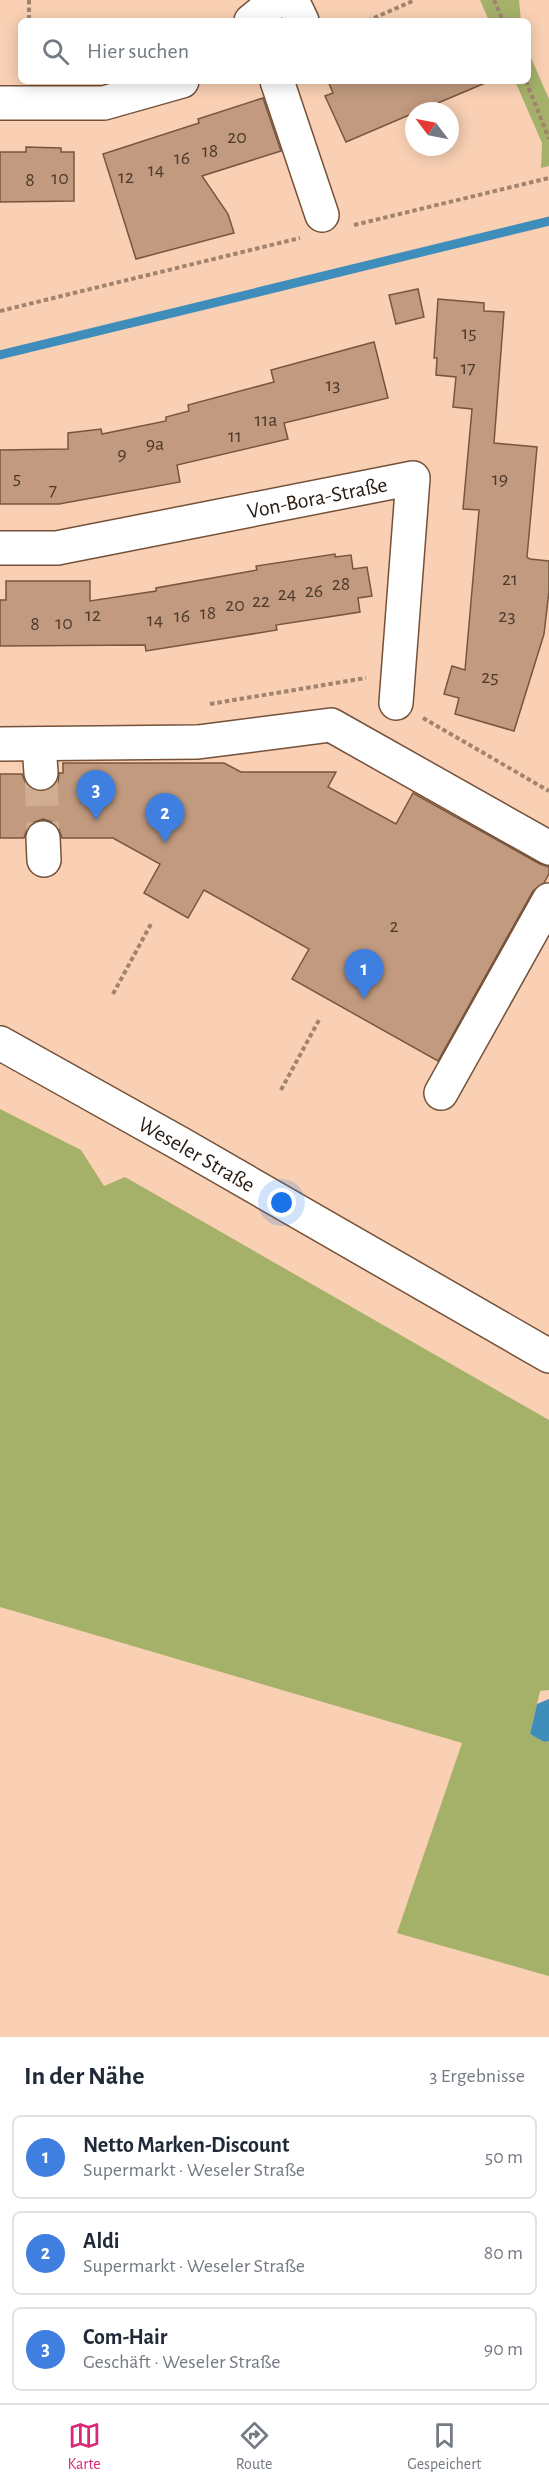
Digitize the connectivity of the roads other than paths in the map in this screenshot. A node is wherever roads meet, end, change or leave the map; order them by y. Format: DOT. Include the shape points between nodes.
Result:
graph roads {
  1 [pos="277,0"];
  2 [pos="292,0"];
  3 [pos="255,18"];
  4 [pos="301,18"];
  5 [pos="171,84"];
  6 [pos="278,84"];
  7 [pos="0,103"];
  8 [pos="324,227"];
  9 [pos="0,548"];
  10 [pos="397,689"];
  11 [pos="0,744"];
  12 [pos="549,848"];
  13 [pos="549,900"];
  14 [pos="0,1043"];
  15 [pos="441,1093"];
  16 [pos="549,1356"];
  1 -- 3 [label="street"];
  2 -- 4 [label="street"];
  5 -- 7 [label="street" via="104,103"];
  6 -- 8 [label="street"];
  9 -- 10 [label="street, Von-Bora-Straße" via="57,548 413,478"];
  11 -- 12 [label="street" via="40,759 331,725"];
  13 -- 15 [label="street"];
  14 -- 16 [label="street, Weseler Straße"];
}
